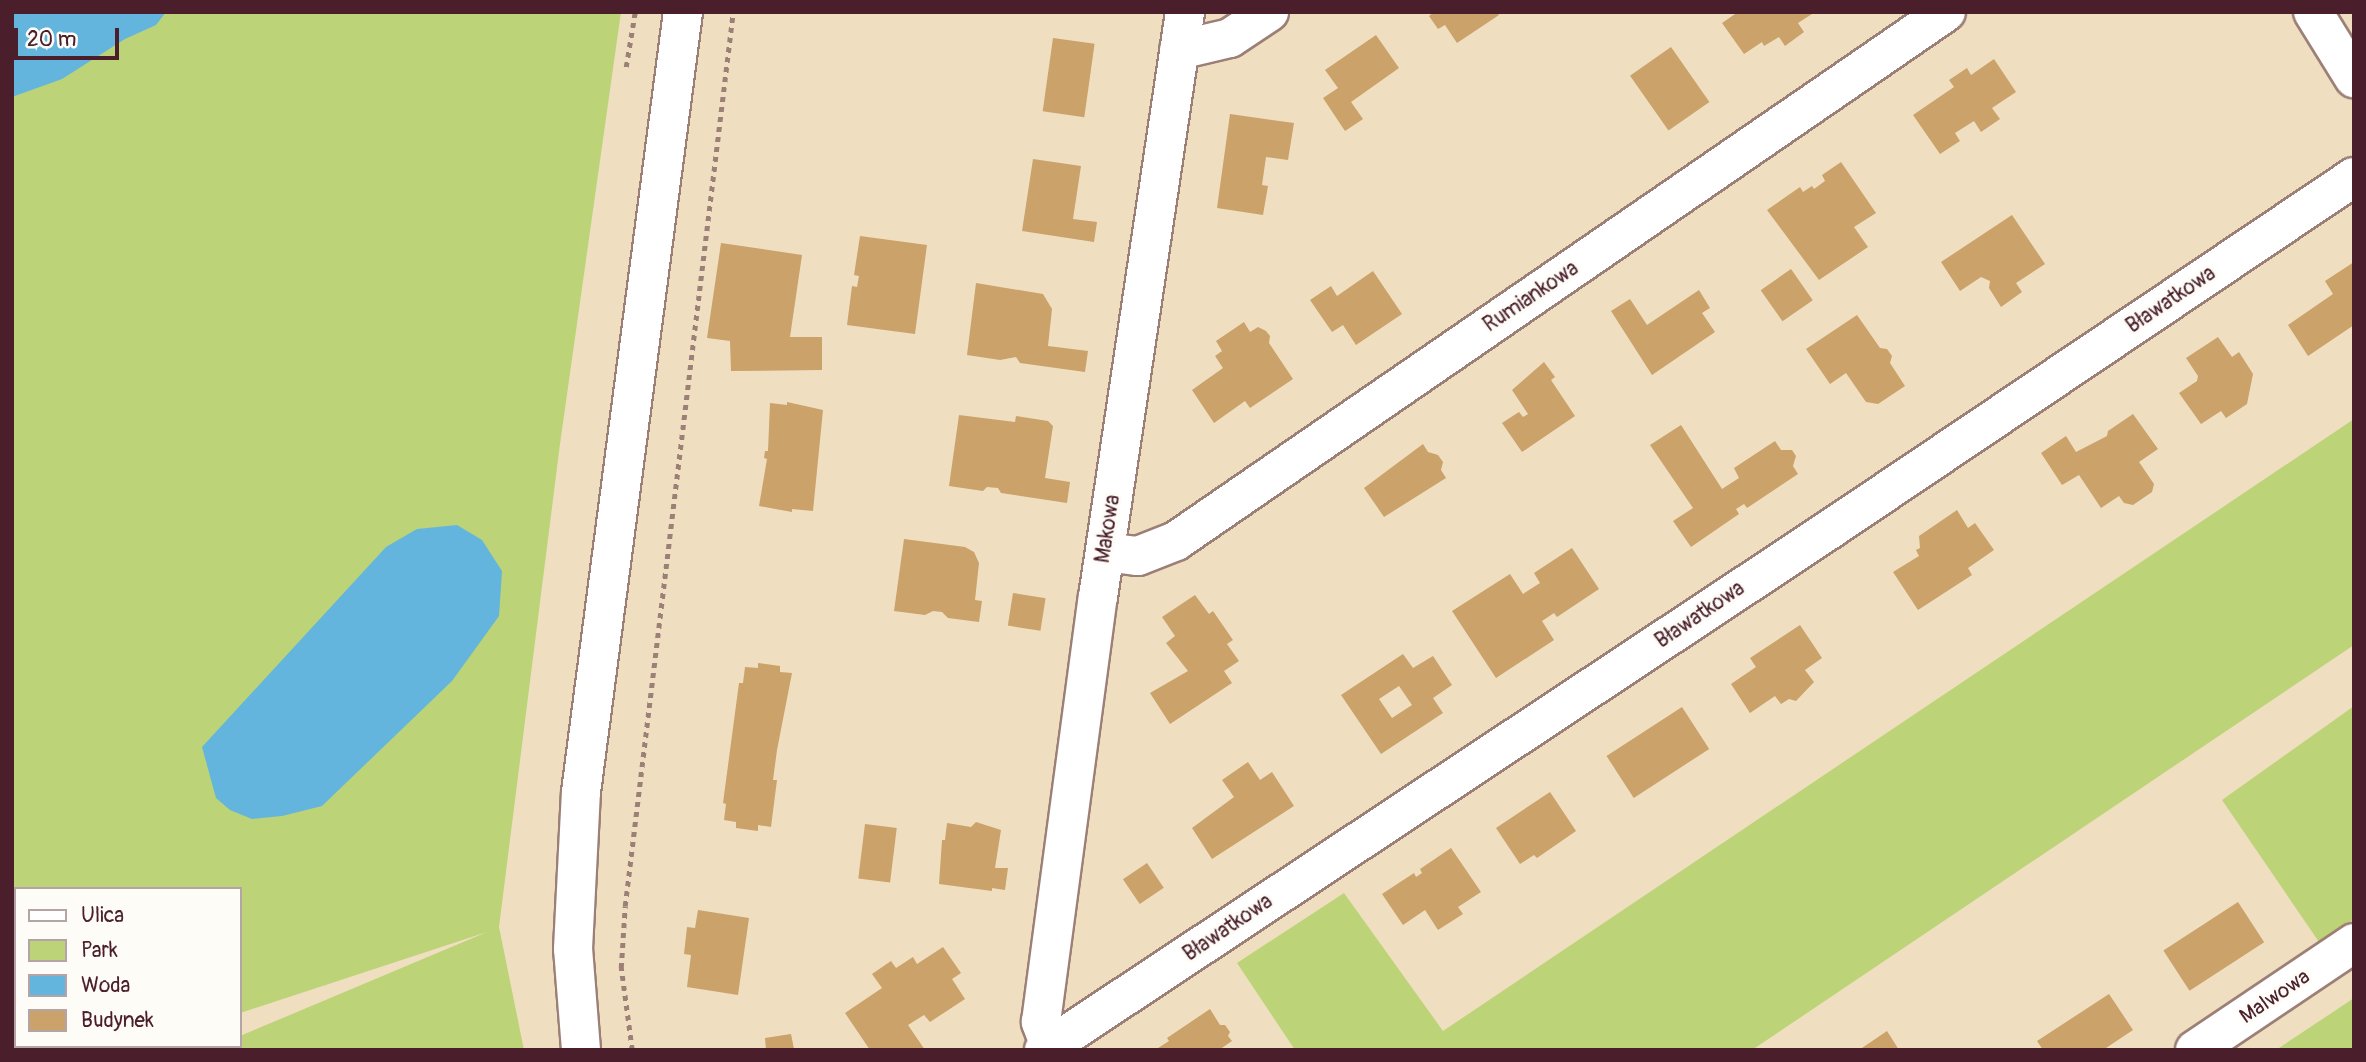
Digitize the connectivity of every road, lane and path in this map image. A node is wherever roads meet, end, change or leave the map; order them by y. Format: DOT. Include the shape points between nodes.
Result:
graph roads {
  1 [pos="635,12"];
  2 [pos="683,12"];
  3 [pos="733,12"];
  4 [pos="1185,12"];
  5 [pos="1269,12"];
  6 [pos="1947,12"];
  7 [pos="2313,12"];
  8 [pos="1179,50"];
  9 [pos="626,66"];
  10 [pos="2354,78"];
  11 [pos="2354,177"];
  12 [pos="1105,552"];
  13 [pos="2354,943"];
  14 [pos="1047,1048"];
  15 [pos="581,1050"];
  16 [pos="632,1050"];
  17 [pos="2196,1050"];
  1 -- 9 [label="path"];
  2 -- 15 [label="street" via="581,792 573,949"];
  3 -- 16 [label="path" via="625,906 621,968"];
  4 -- 8 [label="street, Makowa"];
  5 -- 8 [label="street" via="1230,38"];
  6 -- 12 [label="street, Rumiankowa" via="1176,541 1138,556"];
  7 -- 10 [label="street"];
  8 -- 12 [label="street, Makowa"];
  11 -- 14 [label="street, Bławatkowa"];
  12 -- 14 [label="street, Makowa" via="1041,1022"];
  13 -- 17 [label="street, Malwowa"];
}
